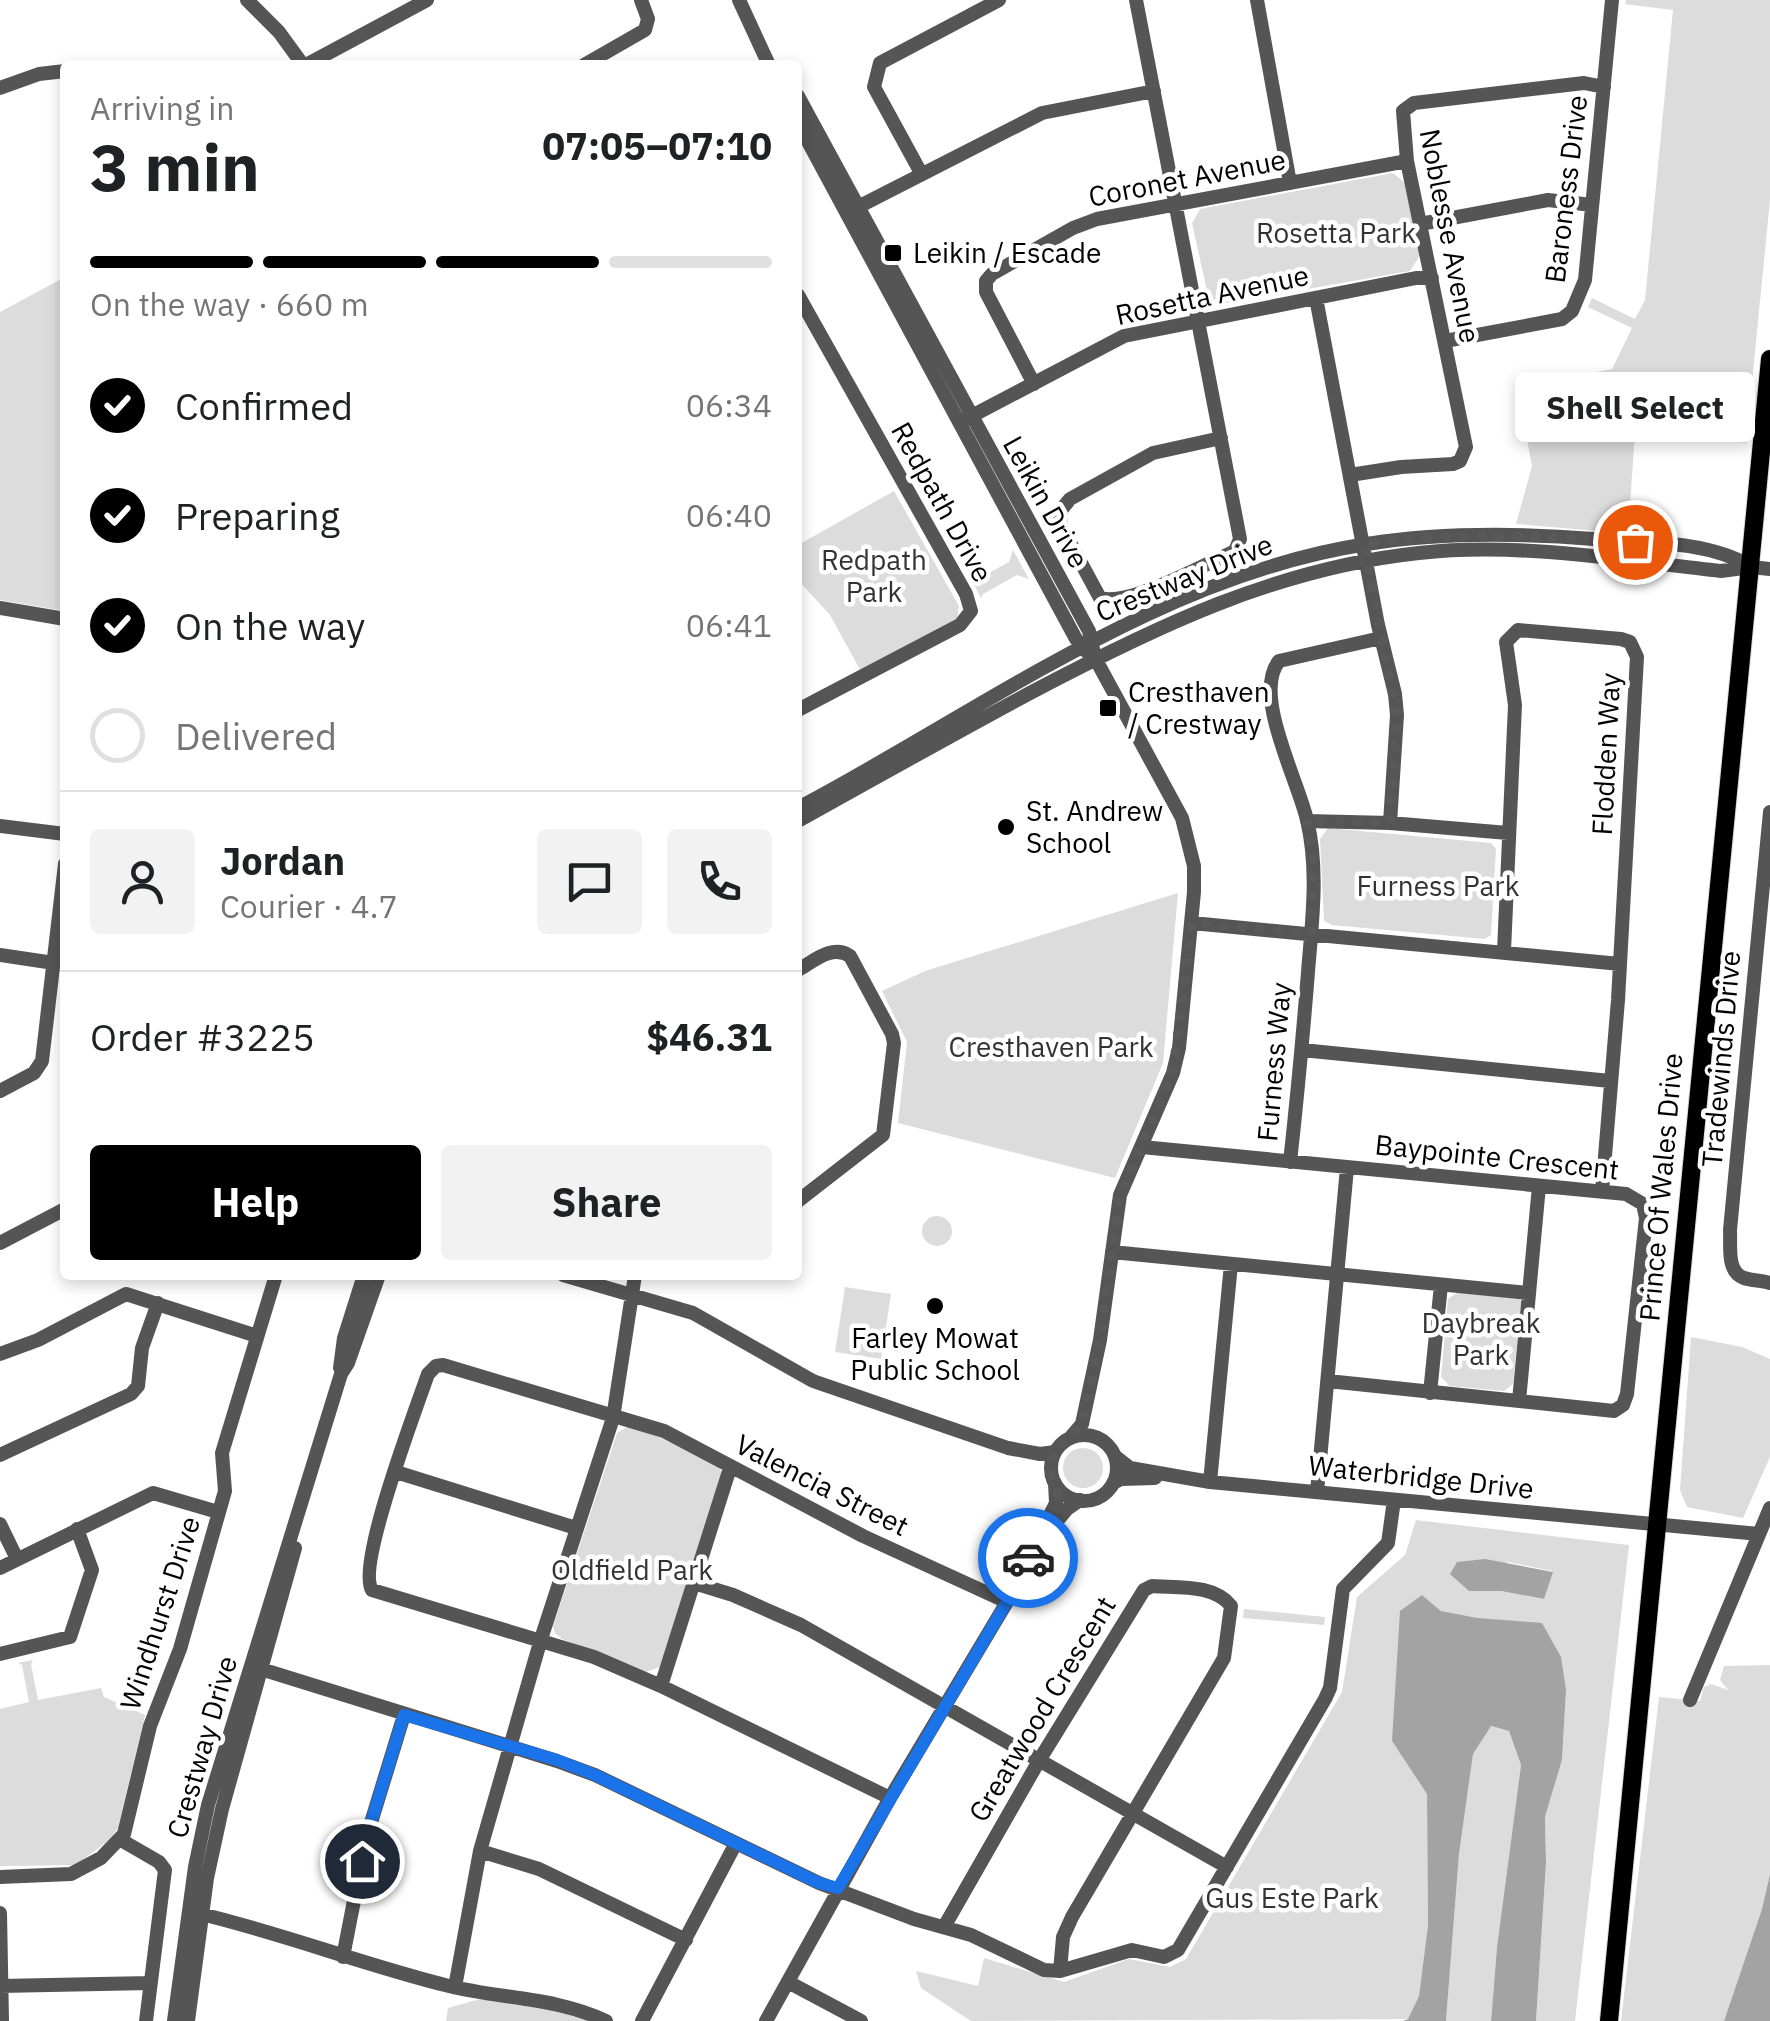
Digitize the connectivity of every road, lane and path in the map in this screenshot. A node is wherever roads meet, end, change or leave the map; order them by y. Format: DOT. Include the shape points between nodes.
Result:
graph roads {
  1 [pos="246,0"];
  2 [pos="641,0"];
  3 [pos="1000,0"];
  4 [pos="1136,0"];
  5 [pos="1257,0"];
  6 [pos="1612,0"];
  7 [pos="418,2"];
  8 [pos="740,4"];
  9 [pos="300,60"];
  10 [pos="313,60"];
  11 [pos="593,60"];
  12 [pos="767,60"];
  13 [pos="775,60"];
  14 [pos="60,72"];
  15 [pos="1604,87"];
  16 [pos="0,88"];
  17 [pos="1154,90"];
  18 [pos="802,104"];
  19 [pos="802,129"];
  20 [pos="1407,161"];
  21 [pos="921,173"];
  22 [pos="1290,183"];
  23 [pos="1176,205"];
  24 [pos="1592,205"];
  25 [pos="852,210"];
  26 [pos="1420,224"];
  27 [pos="1432,278"];
  28 [pos="1316,298"];
  29 [pos="802,303"];
  30 [pos="1200,321"];
  31 [pos="1445,341"];
  32 [pos="1770,359"];
  33 [pos="1034,384"];
  34 [pos="966,419"];
  35 [pos="1221,438"];
  36 [pos="1350,475"];
  37 [pos="1365,552"];
  38 [pos="1750,566"];
  39 [pos="1770,569"];
  40 [pos="0,608"];
  41 [pos="60,617"];
  42 [pos="1381,638"];
  43 [pos="1087,645"];
  44 [pos="1095,658"];
  45 [pos="802,708"];
  46 [pos="802,806"];
  47 [pos="1770,812"];
  48 [pos="802,819"];
  49 [pos="1307,820"];
  50 [pos="1390,822"];
  51 [pos="1769,822"];
  52 [pos="0,826"];
  53 [pos="60,833"];
  54 [pos="1508,833"];
  55 [pos="60,909"];
  56 [pos="1192,923"];
  57 [pos="1311,934"];
  58 [pos="1504,951"];
  59 [pos="0,955"];
  60 [pos="1763,958"];
  61 [pos="54,964"];
  62 [pos="1620,964"];
  63 [pos="802,968"];
  64 [pos="1302,1050"];
  65 [pos="1610,1081"];
  66 [pos="0,1091"];
  67 [pos="1142,1147"];
  68 [pos="1290,1162"];
  69 [pos="1348,1168"];
  70 [pos="1540,1186"];
  71 [pos="1602,1192"];
  72 [pos="802,1198"];
  73 [pos="60,1211"];
  74 [pos="0,1242"];
  75 [pos="1112,1252"];
  76 [pos="1230,1264"];
  77 [pos="1336,1274"];
  78 [pos="274,1280"];
  79 [pos="362,1280"];
  80 [pos="376,1280"];
  81 [pos="580,1280"];
  82 [pos="634,1280"];
  83 [pos="1770,1284"];
  84 [pos="1441,1285"];
  85 [pos="1528,1293"];
  86 [pos="632,1295"];
  87 [pos="158,1303"];
  88 [pos="257,1336"];
  89 [pos="0,1354"];
  90 [pos="341,1374"];
  91 [pos="1090,1380"];
  92 [pos="1328,1382"];
  93 [pos="1430,1392"];
  94 [pos="1519,1402"];
  95 [pos="612,1418"];
  96 [pos="1070,1438"];
  97 [pos="1098,1438"];
  98 [pos="1008,1448"];
  99 [pos="1054,1452"];
  100 [pos="0,1455"];
  101 [pos="1116,1457"];
  102 [pos="730,1468"];
  103 [pos="396,1472"];
  104 [pos="1053,1478"];
  105 [pos="1181,1478"];
  106 [pos="1210,1482"];
  107 [pos="1113,1483"];
  108 [pos="1318,1492"];
  109 [pos="1080,1500"];
  110 [pos="1394,1500"];
  111 [pos="1770,1508"];
  112 [pos="218,1512"];
  113 [pos="0,1524"];
  114 [pos="1656,1526"];
  115 [pos="576,1528"];
  116 [pos="77,1529"];
  117 [pos="1758,1534"];
  118 [pos="1033,1549"];
  119 [pos="17,1558"];
  120 [pos="0,1568"];
  121 [pos="694,1583"];
  122 [pos="1007,1602"];
  123 [pos="541,1639"];
  124 [pos="0,1654"];
  125 [pos="257,1668"];
  126 [pos="661,1686"];
  127 [pos="1690,1700"];
  128 [pos="946,1706"];
  129 [pos="404,1715"];
  130 [pos="512,1746"];
  131 [pos="1040,1759"];
  132 [pos="890,1798"];
  133 [pos="1134,1814"];
  134 [pos="121,1840"];
  135 [pos="736,1843"];
  136 [pos="480,1851"];
  137 [pos="1226,1867"];
  138 [pos="0,1876"];
  139 [pos="838,1888"];
  140 [pos="196,1912"];
  141 [pos="0,1913"];
  142 [pos="944,1927"];
  143 [pos="686,1940"];
  144 [pos="344,1957"];
  145 [pos="1060,1971"];
  146 [pos="788,1982"];
  147 [pos="150,1983"];
  148 [pos="1,1986"];
  149 [pos="455,1988"];
  150 [pos="2,2021"];
  151 [pos="146,2021"];
  152 [pos="174,2021"];
  153 [pos="188,2021"];
  154 [pos="606,2021"];
  155 [pos="642,2021"];
  156 [pos="766,2021"];
  157 [pos="861,2021"];
  158 [pos="1609,2021"];
  1 -- 9 [label="street"];
  2 -- 11 [label="street" via="646,30"];
  3 -- 21 [label="street" via="880,63 874,87"];
  4 -- 17 [label="street"];
  5 -- 22 [label="street"];
  6 -- 15 [label="street, Baroness Drive"];
  7 -- 10 [label="street"];
  8 -- 12 [label="street"];
  8 -- 13 [label="street"];
  14 -- 16 [label="street"];
  15 -- 20 [label="street, Noblesse Avenue" via="1409,104 1402,111"];
  15 -- 24 [label="street, Baroness Drive"];
  17 -- 21 [label="street" via="1042,113"];
  17 -- 23 [label="street"];
  18 -- 25 [label="street, Leikin Drive"];
  19 -- 25 [label="street, Leikin Drive"];
  20 -- 22 [label="street, Coronet Avenue"];
  20 -- 26 [label="street, Noblesse Avenue"];
  21 -- 25 [label="street"];
  22 -- 23 [label="street, Coronet Avenue"];
  23 -- 30 [label="street"];
  23 -- 33 [label="street, Coronet Avenue" via="1072,228 986,281"];
  24 -- 26 [label="street" via="1548,200"];
  24 -- 31 [label="street, Baroness Drive" via="1585,280 1567,317"];
  25 -- 34 [label="street, Leikin Drive"];
  26 -- 27 [label="street, Noblesse Avenue"];
  27 -- 28 [label="street, Rosetta Avenue"];
  27 -- 31 [label="street, Noblesse Avenue"];
  28 -- 30 [label="street, Rosetta Avenue"];
  28 -- 36 [label="street"];
  29 -- 45 [label="street, Redpath Drive" via="970,610 960,625"];
  30 -- 33 [label="street, Rosetta Avenue" via="1124,336"];
  30 -- 35 [label="street"];
  31 -- 36 [label="street, Noblesse Avenue" via="1466,447 1460,461"];
  32 -- 38 [label="main road, Prince Of Wales Drive"];
  33 -- 34 [label="street, Rosetta Avenue"];
  34 -- 43 [label="street, Leikin Drive"];
  35 -- 35 [label="street" via="1153,453 1061,510 1061,526 1100,598 1131,596 1235,551 1240,538"];
  36 -- 37 [label="street"];
  37 -- 38 [label="street, Crestway Drive" via="1425,537 1529,534 1686,547 1731,555"];
  37 -- 42 [label="street"];
  37 -- 43 [label="street, Crestway Drive" via="1286,562 1220,584"];
  37 -- 44 [label="street, Crestway Drive" via="1222,600"];
  38 -- 39 [label="street, Crestway Drive"];
  38 -- 114 [label="main road, Prince Of Wales Drive"];
  40 -- 41 [label="street"];
  42 -- 49 [label="street, Furness Way" via="1279,660 1272,670 1276,734"];
  42 -- 50 [label="street" via="1397,716"];
  43 -- 44 [label="street, Leikin Drive"];
  43 -- 46 [label="street, Crestway Drive"];
  44 -- 48 [label="street, Crestway Drive"];
  44 -- 56 [label="street" via="1182,818 1194,866"];
  47 -- 51 [label="street, Tradewinds Drive"];
  49 -- 50 [label="street"];
  49 -- 57 [label="street, Furness Way"];
  50 -- 54 [label="street"];
  51 -- 60 [label="street, Tradewinds Drive"];
  52 -- 53 [label="street"];
  54 -- 58 [label="street, Flodden Way"];
  54 -- 62 [label="street, Flodden Way" via="1515,705 1508,637 1518,630 1630,642 1637,657"];
  55 -- 61 [label="street"];
  56 -- 57 [label="street"];
  56 -- 67 [label="street" via="1179,1048"];
  57 -- 58 [label="street"];
  57 -- 64 [label="street, Furness Way"];
  58 -- 62 [label="street"];
  59 -- 61 [label="street"];
  60 -- 83 [label="street, Tradewinds Drive" via="1730,1230 1732,1265 1741,1277"];
  61 -- 66 [label="street" via="42,1060 34,1073"];
  62 -- 65 [label="street, Flodden Way"];
  63 -- 72 [label="street" via="844,951 894,1043 883,1134"];
  64 -- 65 [label="street"];
  64 -- 68 [label="street, Furness Way"];
  65 -- 71 [label="street, Flodden Way"];
  67 -- 68 [label="street, Baypointe Crescent"];
  67 -- 75 [label="street" via="1120,1196"];
  68 -- 69 [label="street, Baypointe Crescent"];
  69 -- 70 [label="street, Baypointe Crescent"];
  69 -- 77 [label="street"];
  70 -- 71 [label="street, Baypointe Crescent"];
  70 -- 85 [label="street"];
  71 -- 94 [label="street, Baypointe Crescent" via="1637,1198 1646,1218 1623,1405 1614,1411"];
  73 -- 74 [label="street"];
  75 -- 76 [label="street"];
  75 -- 91 [label="street"];
  76 -- 77 [label="street"];
  76 -- 106 [label="street"];
  77 -- 84 [label="street"];
  77 -- 92 [label="street"];
  78 -- 88 [label="street, Windhurst Drive"];
  79 -- 90 [label="street, Crestway Drive" via="344,1338"];
  80 -- 90 [label="street, Crestway Drive"];
  81 -- 86 [label="street"];
  82 -- 86 [label="street"];
  84 -- 85 [label="street"];
  84 -- 93 [label="street"];
  85 -- 94 [label="street"];
  86 -- 95 [label="street"];
  86 -- 98 [label="street" via="705,1318 813,1381"];
  87 -- 88 [label="street"];
  87 -- 89 [label="street" via="126,1294"];
  87 -- 100 [label="street" via="132,1394"];
  88 -- 112 [label="street, Windhurst Drive" via="222,1452 225,1491"];
  90 -- 125 [label="street, Crestway Drive"];
  91 -- 96 [label="street" via="1082,1424"];
  91 -- 97 [label="street"];
  92 -- 93 [label="street, Baypointe Crescent"];
  92 -- 108 [label="street"];
  93 -- 94 [label="street, Baypointe Crescent"];
  95 -- 102 [label="street, Valencia Street" via="664,1432"];
  95 -- 103 [label="street, Valencia Street" via="436,1366"];
  95 -- 115 [label="street"];
  96 -- 97 [label="street"];
  96 -- 99 [label="street"];
  97 -- 101 [label="street"];
  98 -- 99 [label="street"];
  98 -- 104 [label="street"];
  99 -- 104 [label="street"];
  101 -- 105 [label="street, Waterbridge Drive" via="1130,1468"];
  101 -- 107 [label="street"];
  102 -- 121 [label="street"];
  102 -- 122 [label="street, Valencia Street"];
  103 -- 115 [label="street"];
  103 -- 123 [label="street" via="373,1543 372,1590"];
  104 -- 109 [label="street" via="1061,1492"];
  104 -- 118 [label="street" via="1056,1503"];
  105 -- 106 [label="street, Waterbridge Drive"];
  105 -- 107 [label="street, Waterbridge Drive"];
  106 -- 108 [label="street, Waterbridge Drive"];
  107 -- 109 [label="street" via="1100,1496"];
  108 -- 110 [label="street, Waterbridge Drive"];
  109 -- 118 [label="street"];
  110 -- 114 [label="street, Waterbridge Drive"];
  110 -- 137 [label="street" via="1388,1543 1343,1589 1330,1688"];
  111 -- 117 [label="street"];
  112 -- 116 [label="street" via="153,1493"];
  112 -- 134 [label="street, Windhurst Drive"];
  113 -- 119 [label="street"];
  114 -- 117 [label="street, Waterbridge Drive"];
  114 -- 158 [label="main road, Prince Of Wales Drive"];
  115 -- 123 [label="street"];
  116 -- 119 [label="street"];
  116 -- 124 [label="street" via="92,1570 70,1637"];
  117 -- 127 [label="street"];
  118 -- 122 [label="street"];
  119 -- 120 [label="street"];
  121 -- 126 [label="street"];
  121 -- 128 [label="street" via="788,1619"];
  122 -- 128 [label="street"];
  123 -- 126 [label="street"];
  123 -- 130 [label="street"];
  125 -- 129 [label="street"];
  125 -- 140 [label="street, Crestway Drive"];
  126 -- 132 [label="street"];
  128 -- 131 [label="street"];
  128 -- 132 [label="street"];
  129 -- 130 [label="street"];
  129 -- 144 [label="street" via="366,1839"];
  130 -- 135 [label="street" via="595,1775"];
  130 -- 136 [label="street"];
  131 -- 133 [label="street"];
  131 -- 133 [label="street, Greatwood Crescent" via="1144,1590 1223,1596 1230,1606 1224,1658"];
  131 -- 142 [label="street, Greatwood Crescent"];
  132 -- 139 [label="street"];
  133 -- 137 [label="street"];
  133 -- 145 [label="street, Greatwood Crescent" via="1063,1937"];
  134 -- 138 [label="street" via="71,1874"];
  134 -- 147 [label="street" via="165,1870"];
  135 -- 139 [label="street"];
  135 -- 143 [label="street"];
  136 -- 143 [label="street" via="539,1869"];
  136 -- 149 [label="street"];
  137 -- 145 [label="street" via="1172,1955 1132,1950"];
  139 -- 142 [label="street"];
  139 -- 146 [label="street"];
  140 -- 144 [label="street"];
  140 -- 152 [label="street, Crestway Drive"];
  140 -- 153 [label="street, Crestway Drive"];
  141 -- 148 [label="street"];
  142 -- 145 [label="street"];
  143 -- 155 [label="street"];
  144 -- 149 [label="street"];
  146 -- 156 [label="street"];
  146 -- 157 [label="street"];
  147 -- 148 [label="street"];
  147 -- 151 [label="street"];
  148 -- 150 [label="street"];
  149 -- 154 [label="street" via="578,2008"];
}
